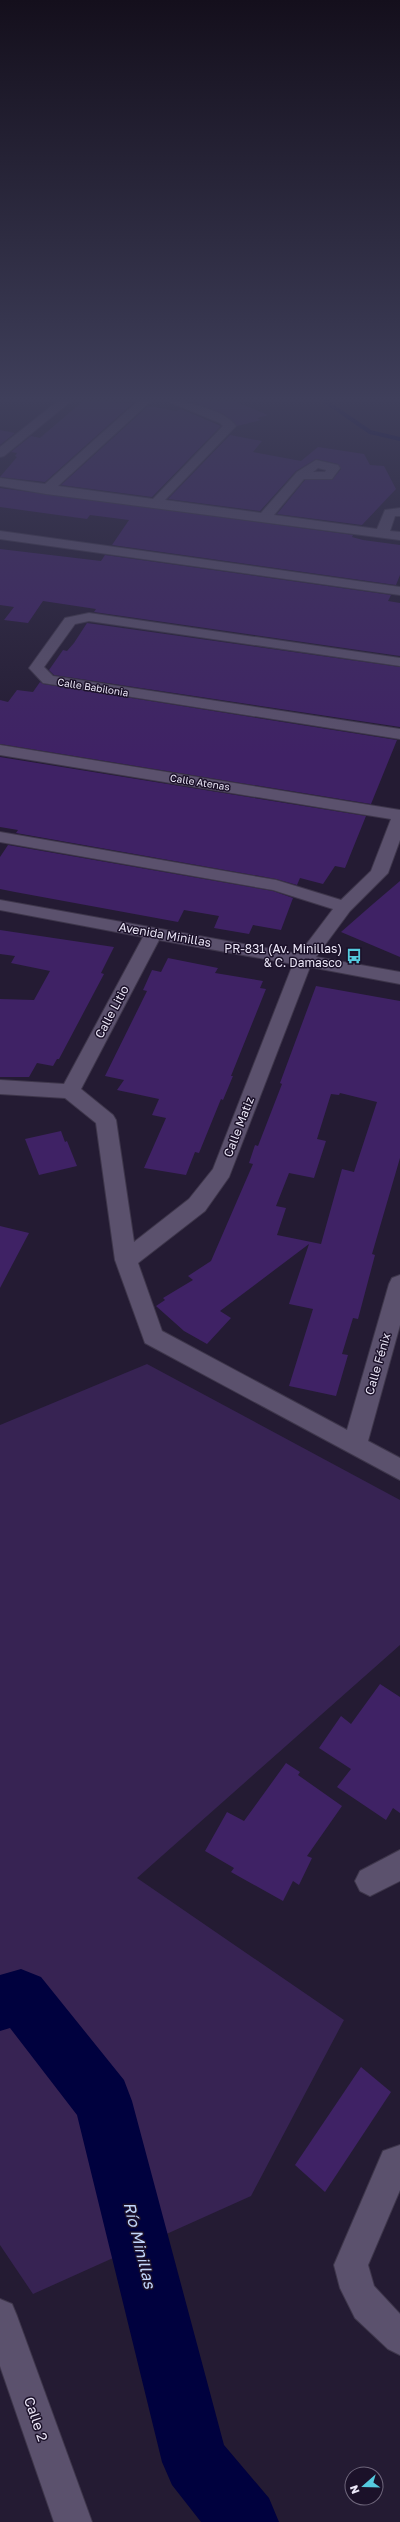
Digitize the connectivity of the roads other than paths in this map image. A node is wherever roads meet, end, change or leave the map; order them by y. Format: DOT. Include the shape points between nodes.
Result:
graph roads {
  1 [pos="269,519"];
  2 [pos="388,519"];
  3 [pos="382,533"];
  4 [pos="0,535"];
  5 [pos="400,536"];
  6 [pos="400,591"];
  7 [pos="400,662"];
  8 [pos="400,734"];
  9 [pos="0,750"];
  10 [pos="400,816"];
  11 [pos="0,837"];
  12 [pos="0,905"];
  13 [pos="344,907"];
  14 [pos="154,933"];
  15 [pos="304,960"];
  16 [pos="400,978"];
  17 [pos="0,1087"];
  18 [pos="70,1091"];
  19 [pos="126,1260"];
  20 [pos="400,1284"];
  21 [pos="355,1445"];
  22 [pos="400,1470"];
  23 [pos="400,1865"];
  24 [pos="370,1881"];
  25 [pos="400,2161"];
  26 [pos="0,2316"];
  27 [pos="400,2337"];
  28 [pos="73,2522"];
  1 -- 3 [label="street"];
  2 -- 3 [label="street"];
  3 -- 5 [label="street"];
  4 -- 6 [label="street"];
  7 -- 8 [label="street, Calle Babilonia" via="89,617 70,621 36,668 48,680"];
  9 -- 10 [label="street, Calle Atenas"];
  10 -- 13 [label="street, Calle Matiz" via="379,873"];
  11 -- 13 [label="street" via="276,885"];
  12 -- 14 [label="street, Avenida Minillas"];
  13 -- 15 [label="street, Calle Matiz"];
  14 -- 15 [label="street, Avenida Minillas"];
  14 -- 18 [label="street, Calle Litio"];
  15 -- 16 [label="street, Avenida Minillas"];
  15 -- 19 [label="street, Calle Matiz" via="222,1172 197,1205"];
  17 -- 18 [label="street"];
  18 -- 19 [label="street" via="106,1120"];
  19 -- 21 [label="street" via="153,1337"];
  20 -- 21 [label="street, Calle Fénix"];
  21 -- 22 [label="street"];
  23 -- 24 [label="street"];
  25 -- 27 [label="street" via="395,2163 351,2265 353,2280 362,2301"];
  26 -- 28 [label="street, Calle 2"];
}
